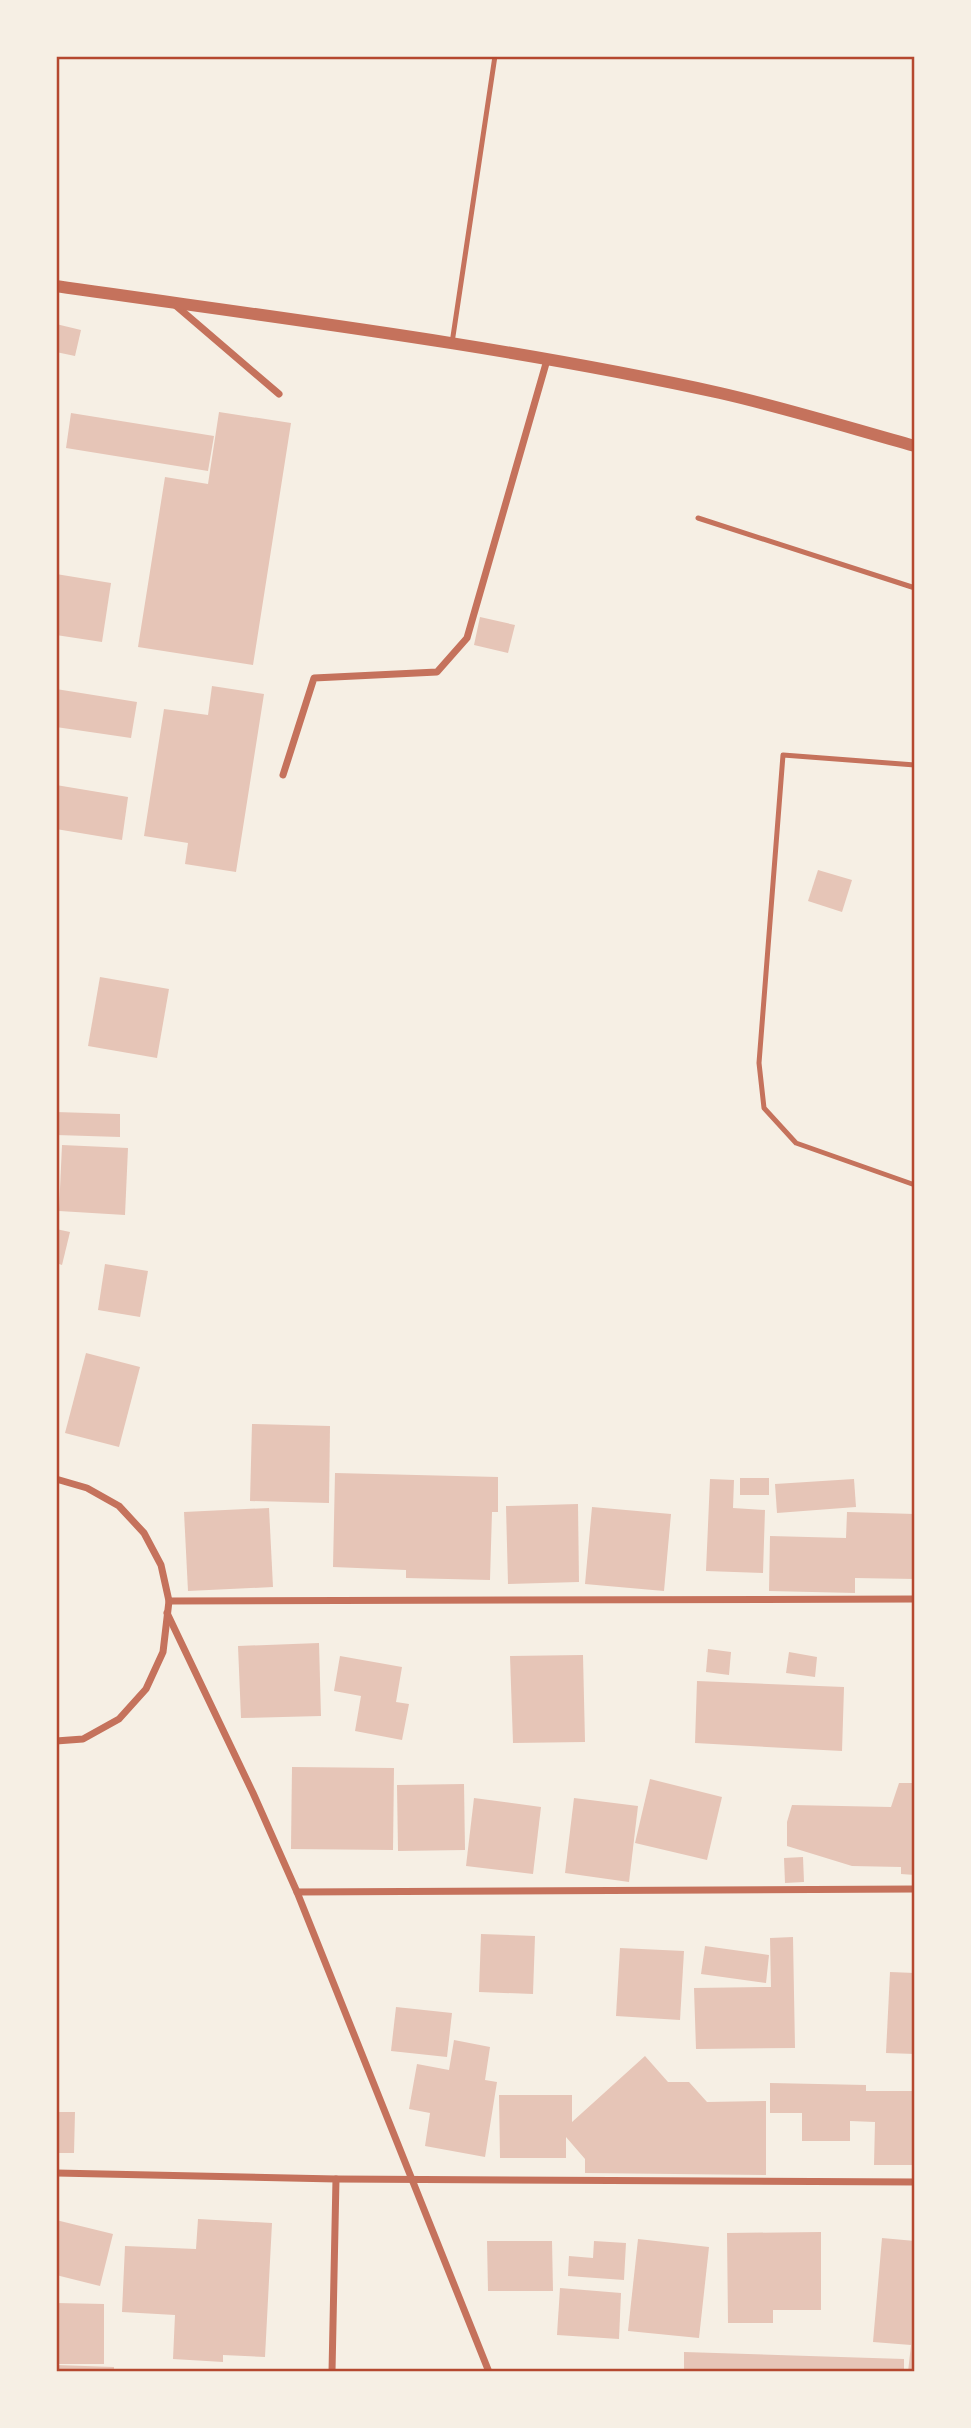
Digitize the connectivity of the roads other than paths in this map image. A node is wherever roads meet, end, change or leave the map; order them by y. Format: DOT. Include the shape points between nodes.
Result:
graph roads {
  1 [pos="495,56"];
  2 [pos="56,286"];
  3 [pos="173,303"];
  4 [pos="452,342"];
  5 [pos="547,360"];
  6 [pos="279,394"];
  7 [pos="915,446"];
  8 [pos="698,518"];
  9 [pos="915,588"];
  10 [pos="915,765"];
  11 [pos="283,775"];
  12 [pos="915,1185"];
  13 [pos="56,1479"];
  14 [pos="915,1599"];
  15 [pos="169,1601"];
  16 [pos="167,1614"];
  17 [pos="56,1741"];
  18 [pos="915,1889"];
  19 [pos="297,1892"];
  20 [pos="56,2173"];
  21 [pos="337,2179"];
  22 [pos="412,2179"];
  23 [pos="915,2182"];
  24 [pos="332,2372"];
  25 [pos="489,2372"];
  1 -- 4 [label="lane"];
  2 -- 3 [label="street"];
  3 -- 4 [label="street"];
  3 -- 6 [label="street"];
  4 -- 5 [label="street"];
  5 -- 7 [label="street" via="722,394"];
  5 -- 11 [label="street" via="467,638 437,672 314,677"];
  8 -- 9 [label="lane"];
  10 -- 12 [label="lane" via="783,755 759,1063 764,1108 796,1143"];
  13 -- 15 [label="street" via="87,1488 119,1506 144,1533 160,1565"];
  14 -- 15 [label="street"];
  15 -- 16 [label="street"];
  16 -- 17 [label="street" via="163,1653 146,1689 119,1719 95,1733"];
  16 -- 19 [label="street"];
  18 -- 19 [label="street"];
  19 -- 22 [label="street"];
  20 -- 21 [label="street"];
  21 -- 22 [label="street"];
  21 -- 24 [label="street"];
  22 -- 23 [label="street"];
  22 -- 25 [label="street"];
}
